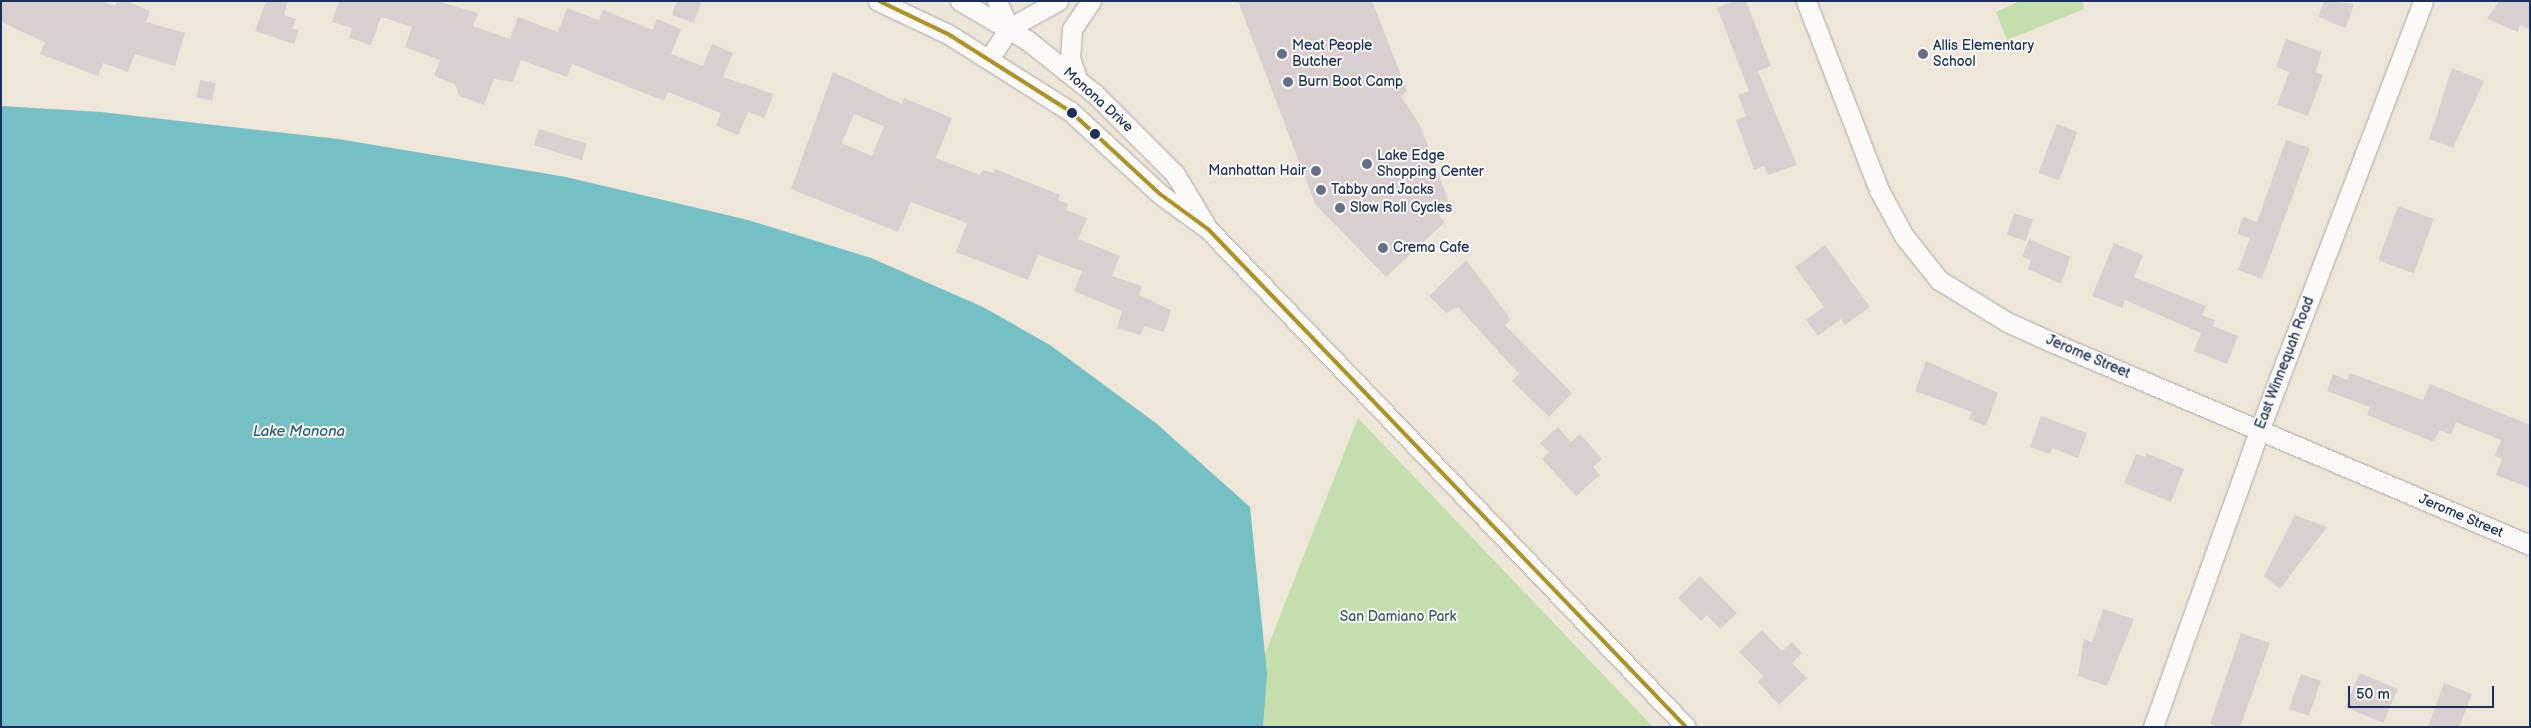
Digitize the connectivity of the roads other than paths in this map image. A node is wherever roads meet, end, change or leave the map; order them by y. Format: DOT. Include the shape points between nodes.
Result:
graph roads {
  1 [pos="878,1"];
  2 [pos="960,1"];
  3 [pos="997,1"];
  4 [pos="1021,1"];
  5 [pos="1058,1"];
  6 [pos="1091,1"];
  7 [pos="1806,1"];
  8 [pos="2423,1"];
  9 [pos="1009,28"];
  10 [pos="989,59"];
  11 [pos="1078,80"];
  12 [pos="1208,229"];
  13 [pos="2259,431"];
  14 [pos="2530,545"];
  15 [pos="1686,727"];
  16 [pos="2153,727"];
  1 -- 10 [label="street, Monona Drive"];
  2 -- 9 [label="street, Monona Drive"];
  3 -- 9 [label="street"];
  4 -- 9 [label="street"];
  5 -- 9 [label="street"];
  6 -- 11 [label="street" via="1077,17 1071,34 1070,58"];
  7 -- 13 [label="street, Jerome Street" via="1879,190 1904,236 1939,280 2007,322"];
  8 -- 13 [label="street, East Winnequah Road"];
  9 -- 10 [label="street"];
  9 -- 11 [label="street, Monona Drive"];
  10 -- 12 [label="street, Monona Drive" via="1070,111 1160,194"];
  11 -- 12 [label="street, Monona Drive" via="1174,174"];
  12 -- 15 [label="street, Monona Drive"];
  13 -- 14 [label="street, Jerome Street"];
  13 -- 16 [label="street, East Winnequah Road"];
}
